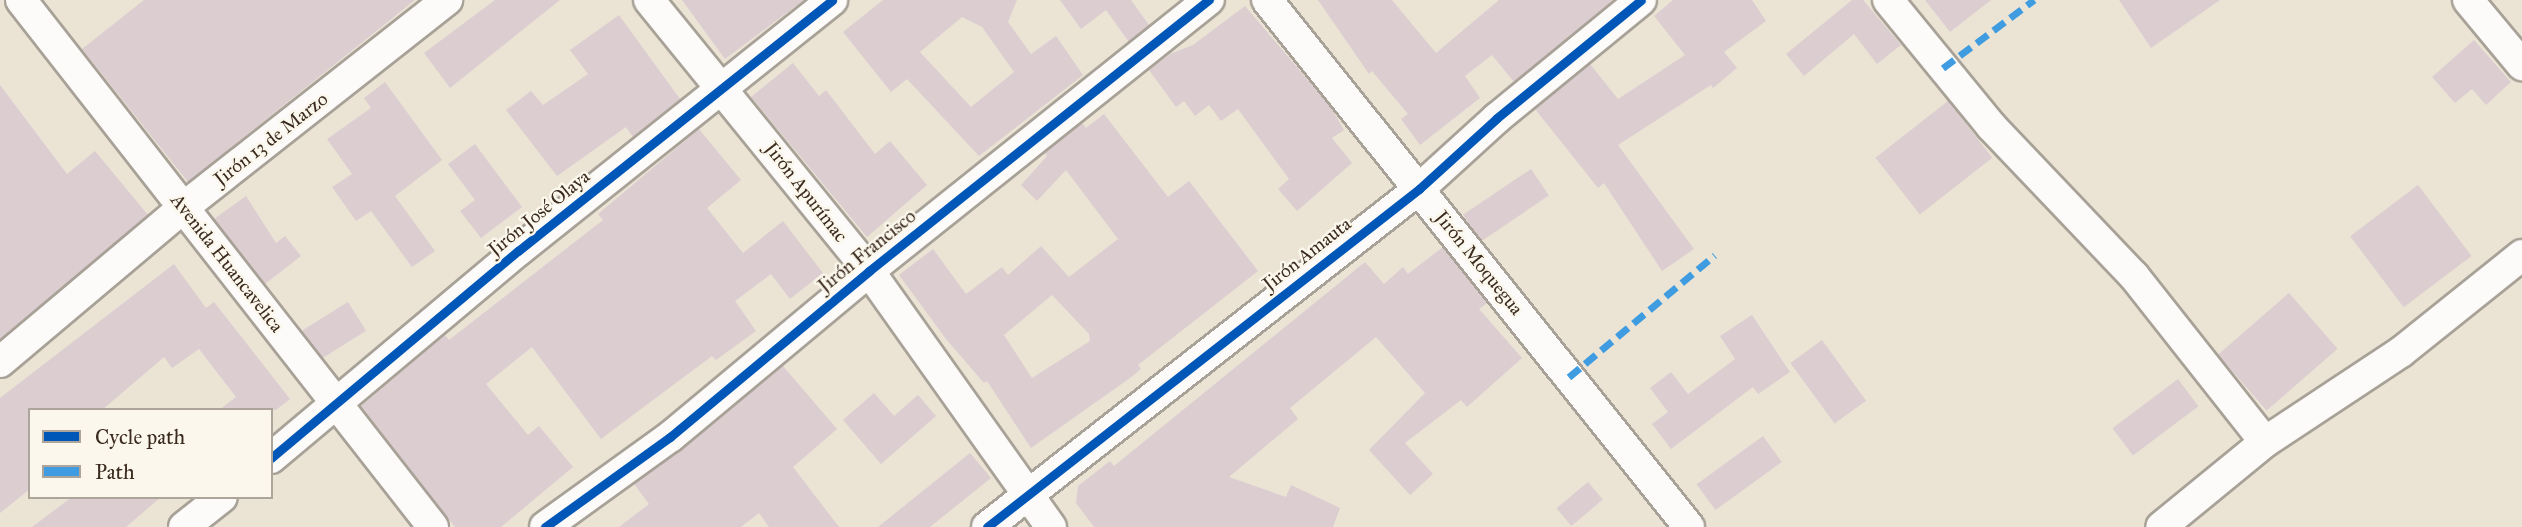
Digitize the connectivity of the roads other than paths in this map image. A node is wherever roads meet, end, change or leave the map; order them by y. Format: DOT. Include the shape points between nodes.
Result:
graph roads {
  1 [pos="21,0"];
  2 [pos="447,0"];
  3 [pos="649,0"];
  4 [pos="832,0"];
  5 [pos="1209,0"];
  6 [pos="1267,0"];
  7 [pos="1641,0"];
  8 [pos="1888,0"];
  9 [pos="2468,0"];
  10 [pos="2522,65"];
  11 [pos="724,89"];
  12 [pos="1419,189"];
  13 [pos="184,207"];
  14 [pos="2522,255"];
  15 [pos="869,271"];
  16 [pos="0,362"];
  17 [pos="335,407"];
  18 [pos="2265,442"];
  19 [pos="273,456"];
  20 [pos="1027,495"];
  21 [pos="219,499"];
  22 [pos="184,527"];
  23 [pos="433,527"];
  24 [pos="545,527"];
  25 [pos="987,527"];
  26 [pos="1051,527"];
  27 [pos="1689,527"];
  28 [pos="2161,527"];
  1 -- 13 [label="street, Avenida Huancavelica"];
  2 -- 13 [label="street, Jirón 13 de Marzo"];
  3 -- 11 [label="street, Jirón Apurímac"];
  4 -- 11 [label="street, Jirón José Olaya"];
  5 -- 15 [label="street, Jirón Francisco"];
  6 -- 12 [label="street, Jirón Moquegua"];
  7 -- 12 [label="street, Jirón Amauta"];
  8 -- 18 [label="street" via="1991,126 2134,275"];
  9 -- 10 [label="street"];
  11 -- 15 [label="street, Jirón Apurímac"];
  11 -- 17 [label="street, Jirón José Olaya" via="518,251"];
  12 -- 20 [label="street, Jirón Amauta"];
  12 -- 27 [label="street, Jirón Moquegua"];
  13 -- 16 [label="street, Jirón 13 de Marzo"];
  13 -- 17 [label="street, Avenida Huancavelica"];
  14 -- 18 [label="street" via="2401,352"];
  15 -- 20 [label="street, Jirón Apurímac"];
  15 -- 24 [label="street, Jirón Francisco" via="670,437"];
  17 -- 19 [label="street, Jirón José Olaya"];
  17 -- 23 [label="street, Avenida Huancavelica"];
  18 -- 28 [label="street"];
  20 -- 25 [label="street, Jirón Amauta"];
  20 -- 26 [label="street, Jirón Apurímac"];
  21 -- 22 [label="street"];
}
